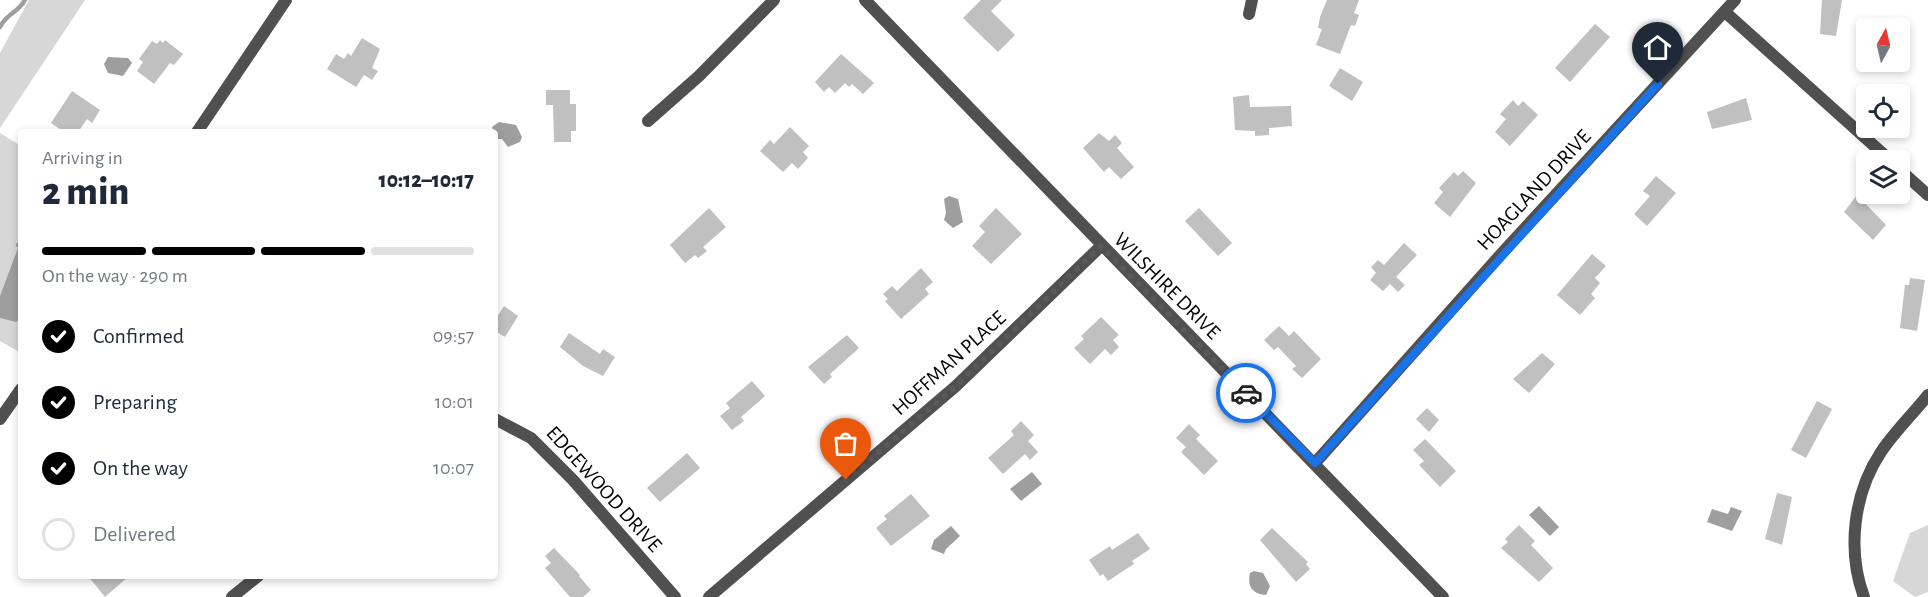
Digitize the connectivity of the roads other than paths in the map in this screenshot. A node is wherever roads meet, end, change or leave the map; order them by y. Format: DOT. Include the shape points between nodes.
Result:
graph roads {
  1 [pos="286,0"];
  2 [pos="774,0"];
  3 [pos="865,0"];
  4 [pos="1252,0"];
  5 [pos="1735,0"];
  6 [pos="1725,12"];
  7 [pos="1250,14"];
  8 [pos="648,121"];
  9 [pos="199,129"];
  10 [pos="1879,150"];
  11 [pos="1910,179"];
  12 [pos="1928,195"];
  13 [pos="1101,246"];
  14 [pos="18,393"];
  15 [pos="1928,395"];
  16 [pos="0,419"];
  17 [pos="498,421"];
  18 [pos="1315,463"];
  19 [pos="254,579"];
  20 [pos="232,597"];
  21 [pos="675,597"];
  22 [pos="709,597"];
  23 [pos="1443,597"];
  24 [pos="1864,597"];
  1 -- 9 [label="street"];
  2 -- 8 [label="street"];
  3 -- 13 [label="street, WILSHIRE DRIVE"];
  4 -- 7 [label="street"];
  5 -- 6 [label="street, HOAGLAND DRIVE"];
  6 -- 10 [label="street"];
  6 -- 18 [label="street, HOAGLAND DRIVE"];
  11 -- 12 [label="street"];
  13 -- 18 [label="street, WILSHIRE DRIVE"];
  13 -- 22 [label="street, HOFFMAN PLACE" via="956,386"];
  14 -- 16 [label="street"];
  15 -- 24 [label="street" via="1882,450 1864,492 1853,555"];
  17 -- 21 [label="street, EDGEWOOD DRIVE" via="531,438"];
  18 -- 23 [label="street, WILSHIRE DRIVE"];
  19 -- 20 [label="street"];
}
